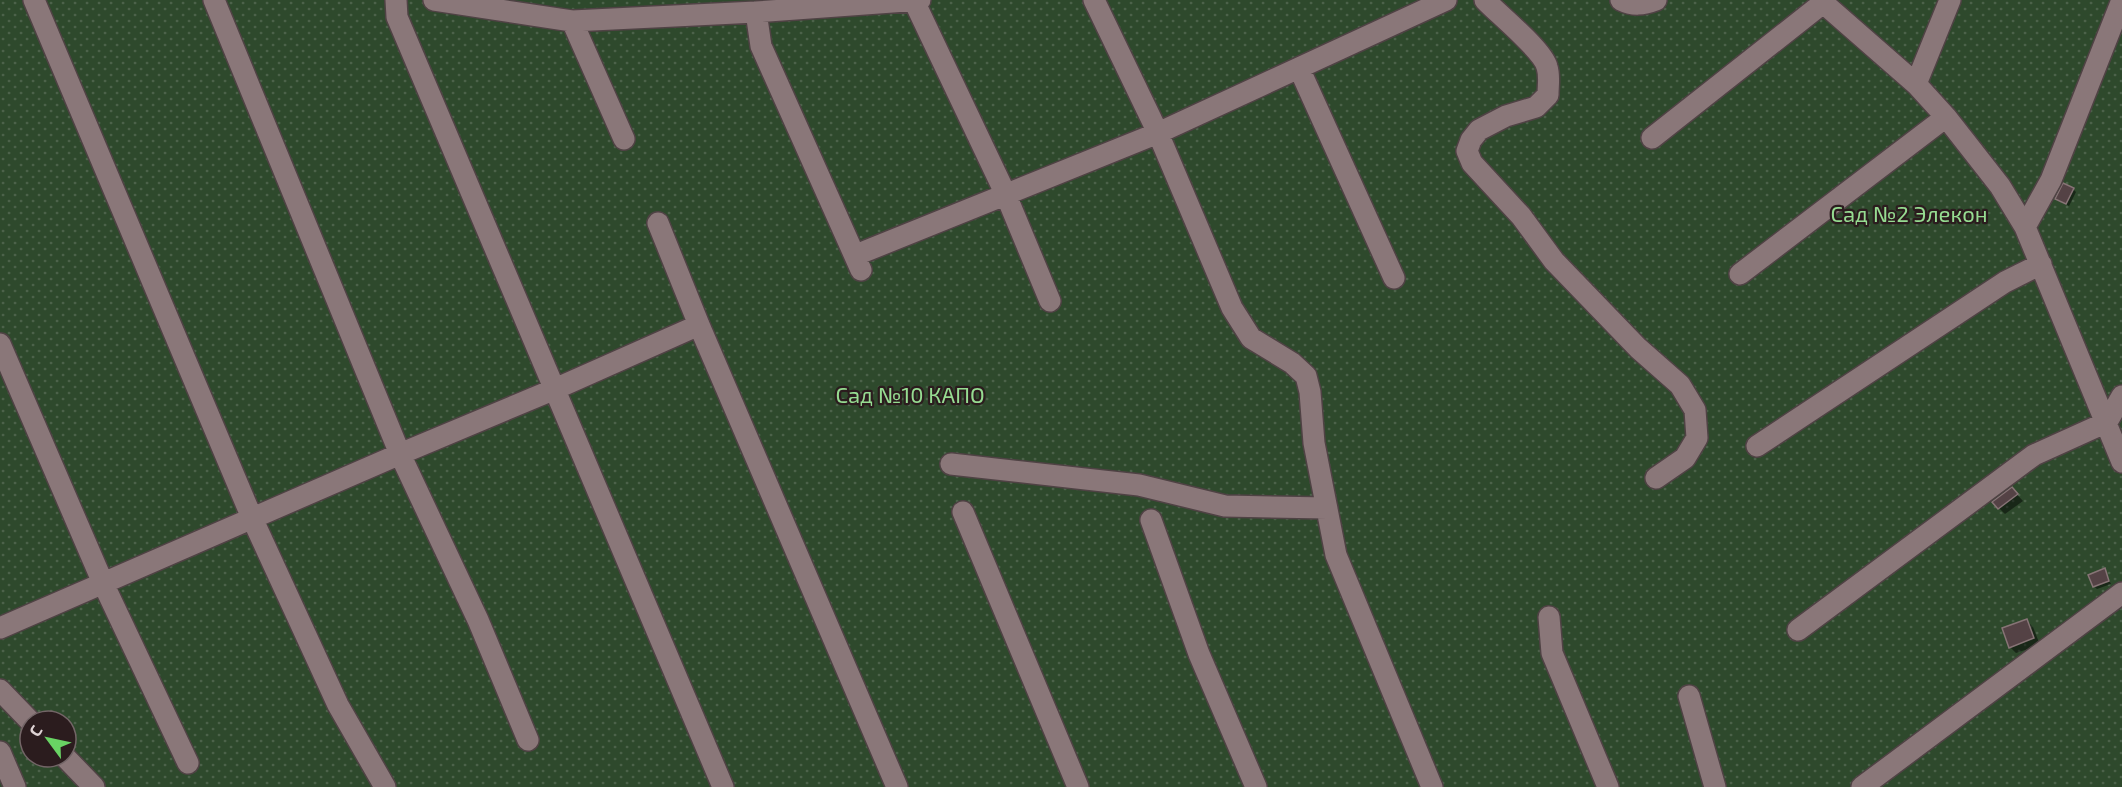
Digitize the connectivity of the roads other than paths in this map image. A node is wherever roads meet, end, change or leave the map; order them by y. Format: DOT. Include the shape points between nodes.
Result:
graph roads {
  1 [pos="34,0"];
  2 [pos="214,0"];
  3 [pos="396,0"];
  4 [pos="434,0"];
  5 [pos="920,0"];
  6 [pos="1094,0"];
  7 [pos="1446,0"];
  8 [pos="1485,0"];
  9 [pos="1621,0"];
  10 [pos="1656,0"];
  11 [pos="1950,0"];
  12 [pos="2122,0"];
  13 [pos="914,1"];
  14 [pos="1822,1"];
  15 [pos="756,12"];
  16 [pos="572,21"];
  17 [pos="1299,68"];
  18 [pos="1916,84"];
  19 [pos="1946,117"];
  20 [pos="1158,134"];
  21 [pos="1652,138"];
  22 [pos="624,139"];
  23 [pos="1006,195"];
  24 [pos="658,223"];
  25 [pos="2025,227"];
  26 [pos="2041,264"];
  27 [pos="1740,274"];
  28 [pos="1394,279"];
  29 [pos="1050,301"];
  30 [pos="699,325"];
  31 [pos="0,344"];
  32 [pos="555,389"];
  33 [pos="2122,396"];
  34 [pos="2107,422"];
  35 [pos="1756,446"];
  36 [pos="400,454"];
  37 [pos="2122,462"];
  38 [pos="951,464"];
  39 [pos="1656,478"];
  40 [pos="1327,508"];
  41 [pos="963,512"];
  42 [pos="252,518"];
  43 [pos="1151,520"];
  44 [pos="103,583"];
  45 [pos="2122,593"];
  46 [pos="1549,617"];
  47 [pos="0,628"];
  48 [pos="1798,630"];
  49 [pos="0,690"];
  50 [pos="1689,696"];
  51 [pos="18,709"];
  52 [pos="528,740"];
  53 [pos="0,752"];
  54 [pos="188,764"];
  55 [pos="77,769"];
  56 [pos="15,787"];
  57 [pos="94,787"];
  58 [pos="385,787"];
  59 [pos="723,787"];
  60 [pos="897,787"];
  61 [pos="1078,787"];
  62 [pos="1256,787"];
  63 [pos="1432,787"];
  64 [pos="1608,787"];
  65 [pos="1715,787"];
  66 [pos="1862,787"];
  1 -- 42 [label="lane"];
  2 -- 36 [label="lane"];
  3 -- 32 [label="lane" via="397,17"];
  4 -- 16 [label="lane"];
  5 -- 13 [label="lane"];
  6 -- 20 [label="lane"];
  7 -- 17 [label="lane"];
  8 -- 39 [label="lane" via="1547,63 1548,95 1536,107 1479,130 1467,151 1472,163 1521,216 1554,261 1638,348 1680,385 1695,410 1697,438 1685,458"];
  9 -- 10 [label="lane" via="1634,5"];
  11 -- 18 [label="lane"];
  12 -- 25 [label="lane" via="2051,180"];
  13 -- 15 [label="lane"];
  13 -- 23 [label="lane"];
  14 -- 18 [label="lane"];
  14 -- 21 [label="lane"];
  15 -- 16 [label="lane"];
  15 -- 23 [label="lane" via="761,46 859,263"];
  16 -- 22 [label="lane"];
  17 -- 20 [label="lane"];
  17 -- 28 [label="lane"];
  18 -- 19 [label="lane"];
  19 -- 25 [label="lane" via="2000,186"];
  19 -- 27 [label="lane"];
  20 -- 23 [label="lane"];
  20 -- 40 [label="lane" via="1232,308 1251,338 1306,376"];
  23 -- 29 [label="lane"];
  24 -- 30 [label="lane"];
  25 -- 26 [label="lane"];
  26 -- 34 [label="lane"];
  26 -- 35 [label="lane" via="2005,282"];
  30 -- 32 [label="lane"];
  30 -- 60 [label="lane"];
  31 -- 44 [label="lane"];
  32 -- 36 [label="lane"];
  32 -- 59 [label="lane"];
  33 -- 34 [label="lane"];
  34 -- 37 [label="lane"];
  34 -- 48 [label="lane" via="2034,455"];
  36 -- 42 [label="lane"];
  36 -- 52 [label="lane" via="478,620"];
  38 -- 40 [label="lane" via="1139,486 1225,506"];
  40 -- 63 [label="lane" via="1336,555"];
  41 -- 61 [label="lane"];
  42 -- 44 [label="lane"];
  42 -- 58 [label="lane" via="338,705"];
  43 -- 62 [label="lane" via="1199,654"];
  44 -- 47 [label="lane"];
  44 -- 54 [label="lane"];
  45 -- 66 [label="lane"];
  46 -- 64 [label="lane" via="1552,653"];
  49 -- 51 [label="lane"];
  50 -- 65 [label="lane"];
  53 -- 56 [label="lane"];
  55 -- 57 [label="lane"];
}
